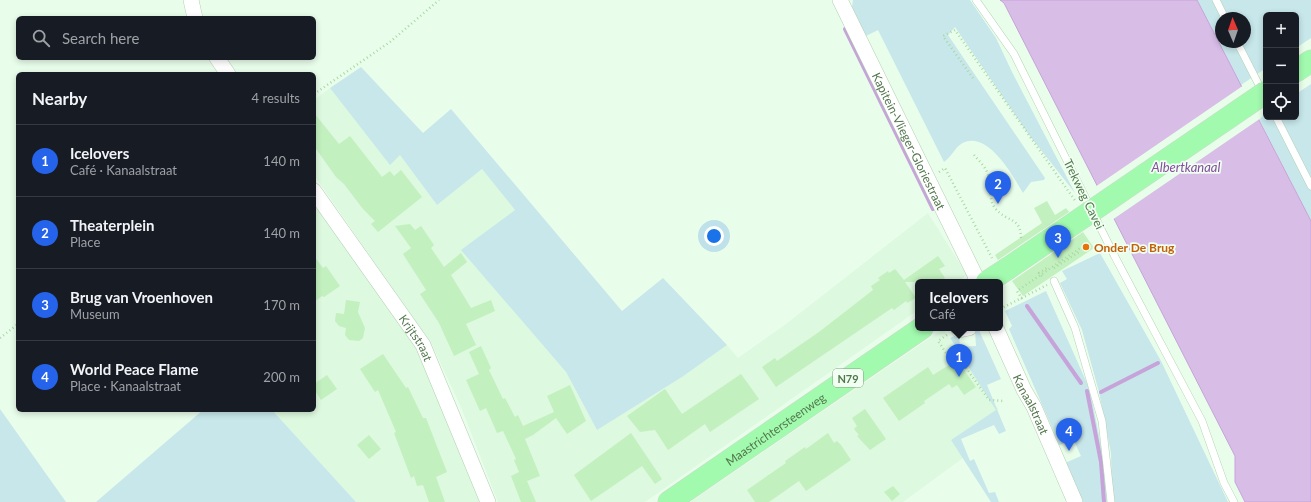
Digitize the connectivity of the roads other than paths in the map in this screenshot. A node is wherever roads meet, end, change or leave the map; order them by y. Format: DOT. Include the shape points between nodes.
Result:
graph roads {
  1 [pos="190,0"];
  2 [pos="976,0"];
  3 [pos="1216,0"];
  4 [pos="842,1"];
  5 [pos="1222,12"];
  6 [pos="194,16"];
  7 [pos="1240,48"];
  8 [pos="218,60"];
  9 [pos="1311,61"];
  10 [pos="1299,69"];
  11 [pos="227,72"];
  12 [pos="1263,92"];
  13 [pos="1263,94"];
  14 [pos="1278,120"];
  15 [pos="1311,186"];
  16 [pos="316,194"];
  17 [pos="976,279"];
  18 [pos="989,279"];
  19 [pos="1054,280"];
  20 [pos="918,331"];
  21 [pos="997,331"];
  22 [pos="488,502"];
  23 [pos="668,502"];
  24 [pos="1075,502"];
  25 [pos="1111,502"];
  26 [pos="1234,502"];
  1 -- 6 [label="street"];
  2 -- 26 [label="lane, Trekweg Cavei" via="1014,54 1114,255 1202,421 1224,483"];
  3 -- 5 [label="lane"];
  4 -- 17 [label="street, Kapitein-Vlieger-Gloriestraat"];
  7 -- 12 [label="lane"];
  8 -- 11 [label="street"];
  9 -- 10 [label="main road"];
  13 -- 18 [label="main road, bridge" via="1001,265"];
  14 -- 15 [label="lane"];
  16 -- 22 [label="street, Krijtstraat" via="423,345"];
  19 -- 25 [label="lane" via="1075,328 1102,421"];
  20 -- 23 [label="main road, Maastrichtersteenweg / N79"];
  21 -- 24 [label="street, Kanaalstraat"];
}
